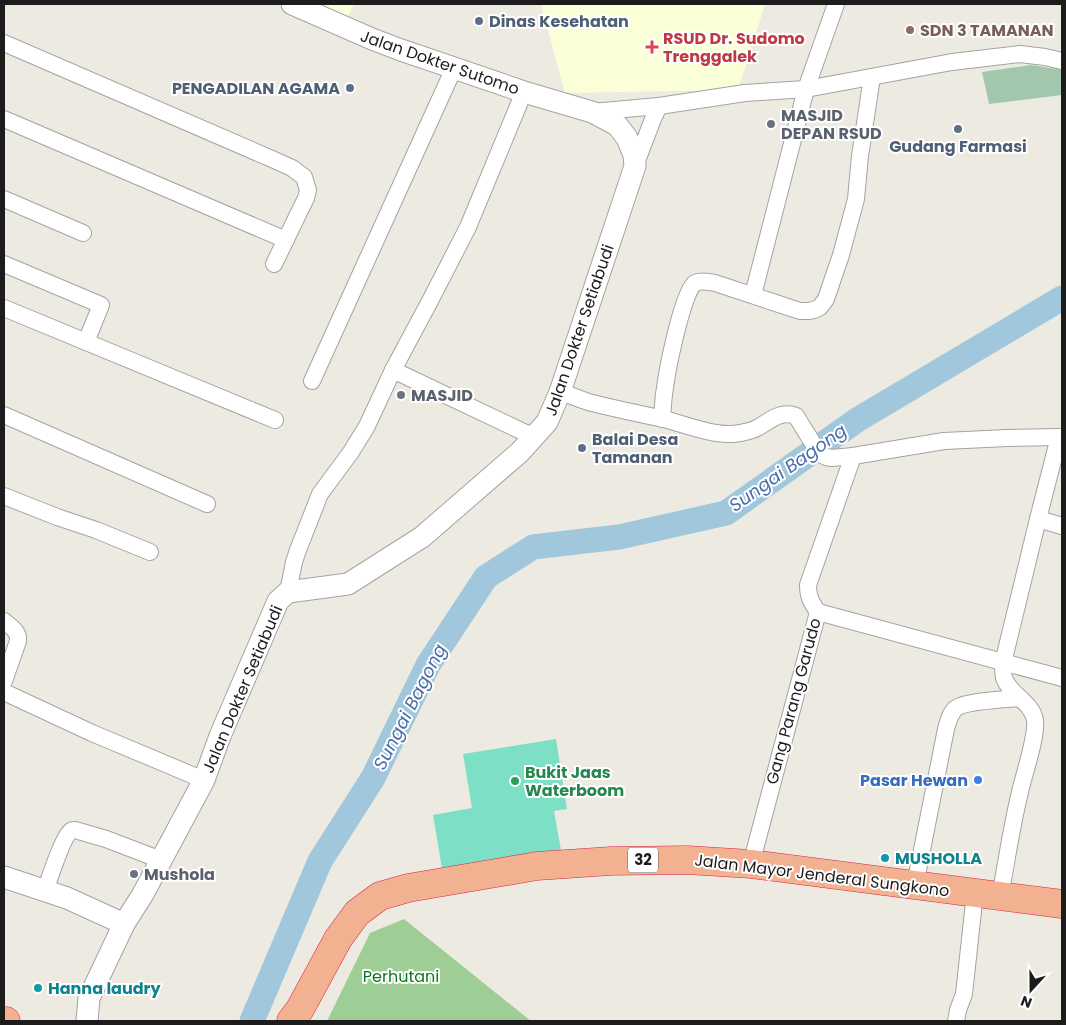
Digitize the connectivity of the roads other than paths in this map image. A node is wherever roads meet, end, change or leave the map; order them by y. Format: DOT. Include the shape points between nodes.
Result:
graph roads {
  1 [pos="292,4"];
  2 [pos="836,4"];
  3 [pos="4,43"];
  4 [pos="1062,61"];
  5 [pos="454,68"];
  6 [pos="872,78"];
  7 [pos="806,89"];
  8 [pos="524,92"];
  9 [pos="659,106"];
  10 [pos="592,112"];
  11 [pos="4,119"];
  12 [pos="635,166"];
  13 [pos="4,199"];
  14 [pos="83,232"];
  15 [pos="286,240"];
  16 [pos="4,264"];
  17 [pos="274,264"];
  18 [pos="753,295"];
  19 [pos="4,308"];
  20 [pos="86,342"];
  21 [pos="393,370"];
  22 [pos="312,381"];
  23 [pos="560,392"];
  24 [pos="4,415"];
  25 [pos="662,419"];
  26 [pos="274,420"];
  27 [pos="534,436"];
  28 [pos="1061,437"];
  29 [pos="853,456"];
  30 [pos="4,496"];
  31 [pos="207,504"];
  32 [pos="1038,519"];
  33 [pos="1062,526"];
  34 [pos="150,552"];
  35 [pos="288,592"];
  36 [pos="818,612"];
  37 [pos="4,621"];
  38 [pos="1003,663"];
  39 [pos="1062,678"];
  40 [pos="4,680"];
  41 [pos="4,692"];
  42 [pos="1020,698"];
  43 [pos="204,780"];
  44 [pos="161,860"];
  45 [pos="751,864"];
  46 [pos="4,878"];
  47 [pos="915,885"];
  48 [pos="45,891"];
  49 [pos="988,895"];
  50 [pos="1062,904"];
  51 [pos="124,924"];
  52 [pos="86,1021"];
  53 [pos="291,1021"];
  54 [pos="956,1021"];
  1 -- 5 [label="street, Jalan Dokter Sutomo" via="372,39"];
  2 -- 7 [label="street"];
  3 -- 15 [label="street" via="204,128 298,172 304,177 308,190"];
  4 -- 6 [label="street" via="1020,54 952,62"];
  5 -- 8 [label="street, Jalan Dokter Sutomo"];
  5 -- 22 [label="street"];
  6 -- 7 [label="street"];
  6 -- 18 [label="street" via="856,199 826,299 814,310 800,311"];
  7 -- 9 [label="street" via="744,93"];
  7 -- 18 [label="street"];
  8 -- 10 [label="street, Jalan Dokter Sutomo"];
  8 -- 21 [label="street" via="468,227"];
  9 -- 10 [label="street"];
  9 -- 12 [label="street"];
  10 -- 12 [label="street, Jalan Dokter Sutomo" via="618,125 628,138"];
  11 -- 15 [label="street"];
  12 -- 23 [label="street, Jalan Dokter Setiabudi"];
  13 -- 14 [label="street"];
  15 -- 17 [label="street"];
  16 -- 20 [label="street" via="101,305"];
  18 -- 25 [label="street" via="707,282 698,282 691,288 675,337 664,388"];
  19 -- 20 [label="street"];
  20 -- 26 [label="street"];
  21 -- 27 [label="street"];
  21 -- 35 [label="street" via="367,426 320,494 303,534"];
  23 -- 25 [label="street"];
  23 -- 27 [label="street, Jalan Dokter Setiabudi" via="547,422"];
  24 -- 31 [label="street"];
  25 -- 29 [label="street" via="732,434 756,429 772,418 790,414 796,416 819,452 826,457"];
  27 -- 35 [label="street, Jalan Dokter Setiabudi" via="520,452 422,537 348,584"];
  28 -- 29 [label="street" via="944,441"];
  28 -- 32 [label="street"];
  29 -- 36 [label="street, Gang Parang Garudo" via="808,585 810,601"];
  30 -- 34 [label="street"];
  32 -- 33 [label="street"];
  32 -- 38 [label="street"];
  35 -- 43 [label="street, Jalan Dokter Setiabudi" via="278,601"];
  36 -- 38 [label="street"];
  36 -- 45 [label="street, Gang Parang Garudo"];
  37 -- 40 [label="street" via="18,637"];
  38 -- 39 [label="street"];
  38 -- 42 [label="street" via="1004,677"];
  41 -- 43 [label="street" via="92,734"];
  42 -- 47 [label="street" via="966,704 956,708 949,718"];
  42 -- 49 [label="street" via="1034,714 1034,735"];
  43 -- 44 [label="street, Jalan Dokter Setiabudi"];
  44 -- 48 [label="street" via="106,839 71,831"];
  44 -- 51 [label="street, Jalan Dokter Setiabudi"];
  45 -- 47 [label="highway, Jalan Mayor Jenderal Sungkono / 32"];
  45 -- 53 [label="highway, Jalan Mayor Jenderal Sungkono / 32" via="687,860 537,866 408,888 380,896 357,913 338,939"];
  46 -- 48 [label="street"];
  47 -- 49 [label="highway, Jalan Mayor Jenderal Sungkono / 32"];
  48 -- 51 [label="street"];
  49 -- 50 [label="highway, Jalan Mayor Jenderal Sungkono / 32"];
  49 -- 54 [label="street"];
  51 -- 52 [label="street, Jalan Dokter Setiabudi" via="89,998"];
}
